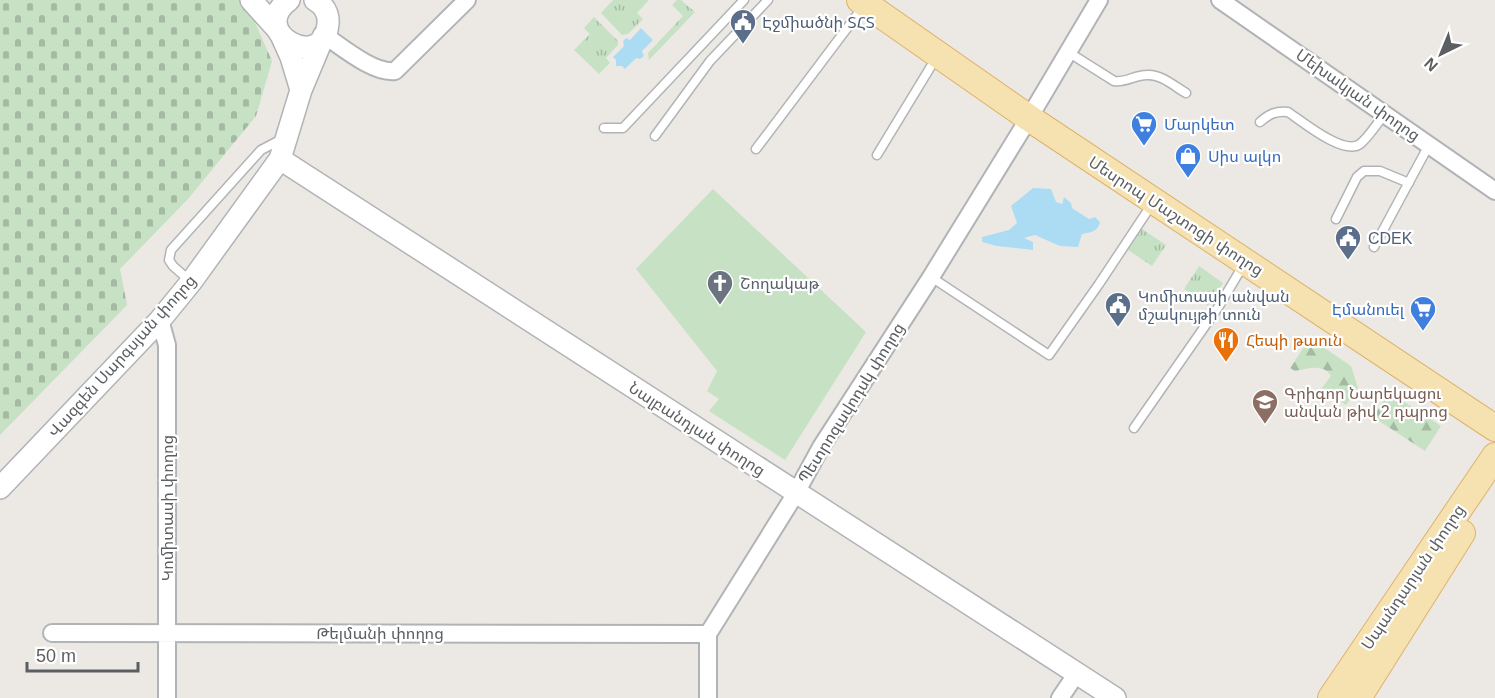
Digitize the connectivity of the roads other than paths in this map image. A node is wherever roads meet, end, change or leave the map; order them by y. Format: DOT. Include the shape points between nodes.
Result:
graph roads {
  1 [pos="251,0"];
  2 [pos="286,0"];
  3 [pos="315,0"];
  4 [pos="467,0"];
  5 [pos="744,0"];
  6 [pos="768,0"];
  7 [pos="1099,0"];
  8 [pos="1220,0"];
  9 [pos="863,2"];
  10 [pos="328,18"];
  11 [pos="280,34"];
  12 [pos="1068,52"];
  13 [pos="938,56"];
  14 [pos="301,90"];
  15 [pos="1186,93"];
  16 [pos="1385,114"];
  17 [pos="1029,118"];
  18 [pos="1260,123"];
  19 [pos="604,128"];
  20 [pos="655,136"];
  21 [pos="287,137"];
  22 [pos="1429,145"];
  23 [pos="756,149"];
  24 [pos="877,155"];
  25 [pos="280,159"];
  26 [pos="1409,183"];
  27 [pos="1495,190"];
  28 [pos="1154,201"];
  29 [pos="1336,219"];
  30 [pos="1374,247"];
  31 [pos="1246,261"];
  32 [pos="931,277"];
  33 [pos="191,282"];
  34 [pos="160,320"];
  35 [pos="1134,428"];
  36 [pos="1495,428"];
  37 [pos="1495,456"];
  38 [pos="1495,482"];
  39 [pos="0,488"];
  40 [pos="795,493"];
  41 [pos="52,633"];
  42 [pos="168,633"];
  43 [pos="708,634"];
  44 [pos="1077,673"];
  45 [pos="167,698"];
  46 [pos="708,698"];
  47 [pos="1060,698"];
  48 [pos="1114,698"];
  49 [pos="1331,698"];
  50 [pos="1358,698"];
  1 -- 11 [label="street"];
  2 -- 11 [label="street" via="278,14"];
  3 -- 10 [label="street"];
  4 -- 10 [label="street" via="395,70 387,72 375,68"];
  5 -- 19 [label="lane" via="623,128"];
  6 -- 20 [label="lane" via="710,61"];
  7 -- 12 [label="street, Պետրոզավոդսկ փողոց"];
  8 -- 16 [label="street, Մեխակյան փողոց"];
  9 -- 13 [label="main road, Մեսրոպ Մաշտոցի փողոց"];
  9 -- 23 [label="lane"];
  10 -- 11 [label="street" via="318,42 303,47 295,46"];
  10 -- 14 [label="street, Վազգեն Սարգսյան փողոց"];
  11 -- 14 [label="street"];
  12 -- 15 [label="lane" via="1114,81 1157,76"];
  12 -- 17 [label="street, Պետրոզավոդսկ փողոց"];
  13 -- 17 [label="main road, Մեսրոպ Մաշտոցի փողոց"];
  13 -- 24 [label="lane"];
  14 -- 21 [label="street, Վազգեն Սարգսյան փողոց"];
  16 -- 18 [label="lane" via="1359,145 1350,148 1338,145 1288,112 1269,114"];
  16 -- 22 [label="street, Մեխակյան փողոց"];
  17 -- 28 [label="main road, Մեսրոպ Մաշտոցի փողոց"];
  17 -- 32 [label="street, Պետրոզավոդսկ փողոց"];
  21 -- 25 [label="street, Վազգեն Սարգսյան փողոց"];
  21 -- 33 [label="lane" via="261,150 171,250 172,266"];
  22 -- 26 [label="lane"];
  22 -- 27 [label="street, Մեխակյան փողոց"];
  25 -- 33 [label="street, Վազգեն Սարգսյան փողոց"];
  25 -- 40 [label="street, Նալբանդյան փողոց"];
  26 -- 29 [label="lane" via="1380,171 1364,171 1357,177"];
  26 -- 30 [label="lane"];
  28 -- 31 [label="main road, Մեսրոպ Մաշտոցի փողոց"];
  28 -- 32 [label="lane" via="1049,355"];
  31 -- 35 [label="lane"];
  31 -- 36 [label="main road, Մեսրոպ Մաշտոցի փողոց"];
  32 -- 40 [label="street, Պետրոզավոդսկ փողոց"];
  33 -- 34 [label="street, Վազգեն Սարգսյան փողոց"];
  34 -- 39 [label="street, Վազգեն Սարգսյան փողոց"];
  34 -- 42 [label="street, Կոմիտասի փողոց" via="166,345"];
  37 -- 49 [label="main road, Սպանդարյան փողոց"];
  38 -- 50 [label="main road, Սպանդարյան փողոց"];
  40 -- 43 [label="street, Պետրոզավոդսկ փողոց"];
  40 -- 44 [label="street, Նալբանդյան փողոց"];
  41 -- 42 [label="street, Թելմանի փողոց"];
  42 -- 43 [label="street, Թելմանի փողոց"];
  42 -- 45 [label="street, Կոմիտասի փողոց"];
  43 -- 46 [label="street"];
  44 -- 47 [label="street"];
  44 -- 48 [label="street, Նալբանդյան փողոց"];
}
